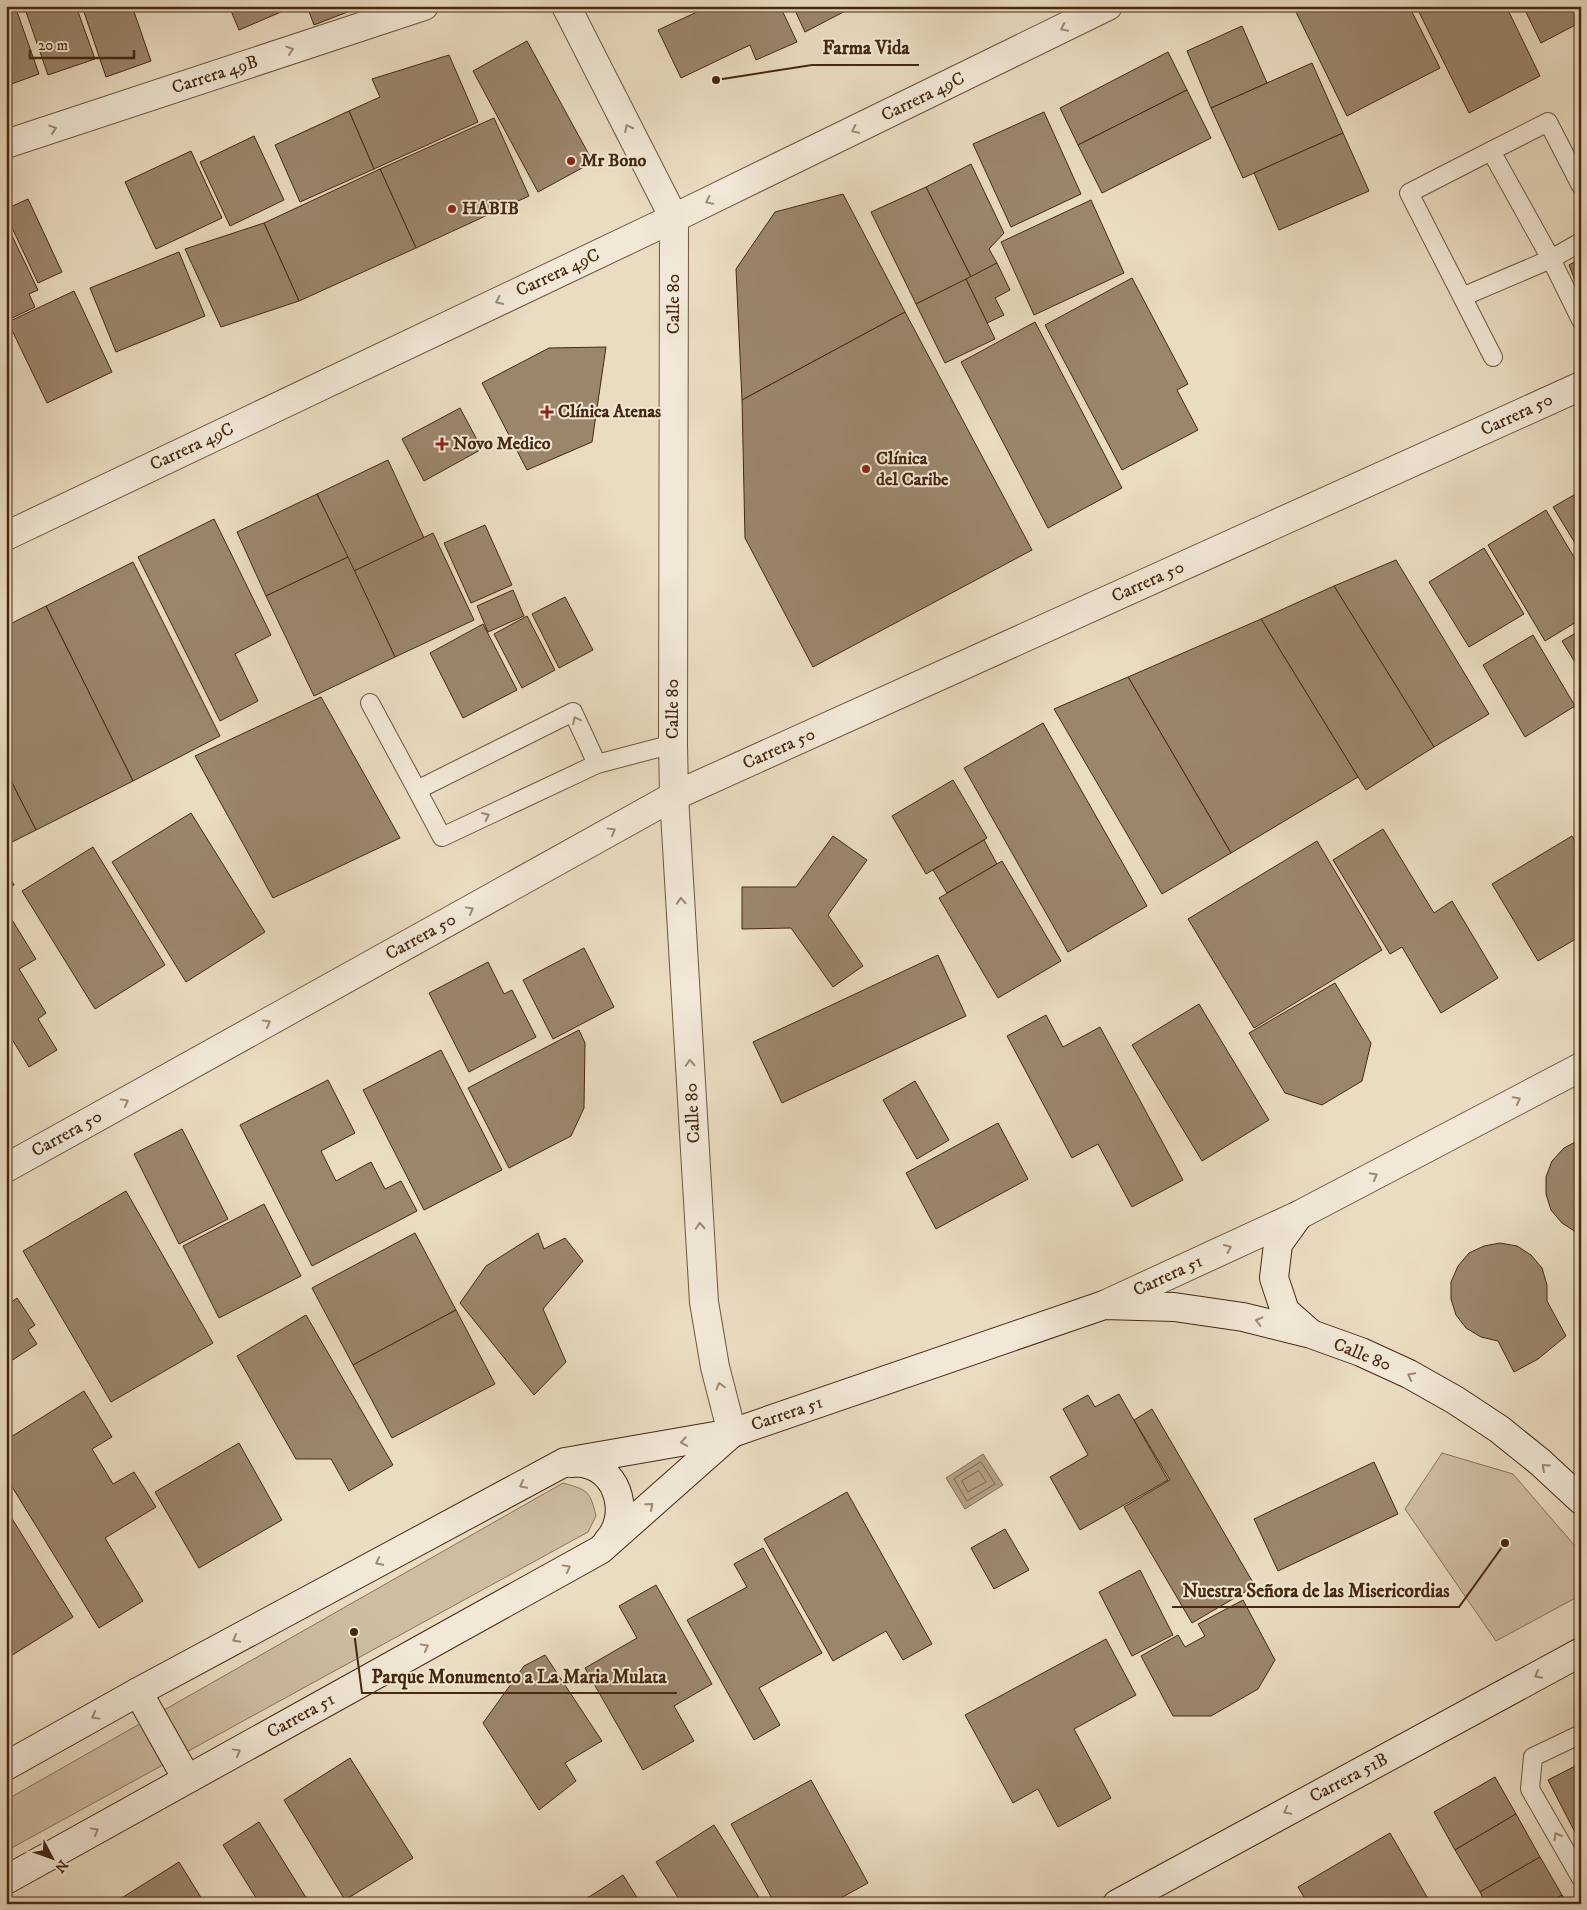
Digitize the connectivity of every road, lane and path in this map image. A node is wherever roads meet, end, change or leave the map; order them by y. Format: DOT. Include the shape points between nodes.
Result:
graph roads {
  1 [pos="424,6"];
  2 [pos="566,6"];
  3 [pos="1108,6"];
  4 [pos="6,144"];
  5 [pos="1491,151"];
  6 [pos="1581,186"];
  7 [pos="674,218"];
  8 [pos="1581,242"];
  9 [pos="1551,259"];
  10 [pos="1462,298"];
  11 [pos="1581,320"];
  12 [pos="1493,357"];
  13 [pos="1581,386"];
  14 [pos="6,536"];
  15 [pos="370,703"];
  16 [pos="673,744"];
  17 [pos="597,764"];
  18 [pos="418,790"];
  19 [pos="674,796"];
  20 [pos="1581,1067"];
  21 [pos="6,1168"];
  22 [pos="1299,1215"];
  23 [pos="1104,1305"];
  24 [pos="1311,1334"];
  25 [pos="732,1434"];
  26 [pos="565,1462"];
  27 [pos="1581,1500"];
  28 [pos="600,1550"];
  29 [pos="1581,1652"];
  30 [pos="138,1692"];
  31 [pos="1581,1734"];
  32 [pos="6,1766"];
  33 [pos="187,1779"];
  34 [pos="1581,1878"];
  35 [pos="6,1880"];
  36 [pos="1117,1904"];
  4 -- 1 [label="street, Carrera 49B, one-way"];
  7 -- 2 [label="street, Calle 80, one-way"];
  3 -- 7 [label="street, Carrera 49C, one-way"];
  5 -- 6 [label="lane" via="1548,122"];
  5 -- 9 [label="lane"];
  5 -- 10 [label="lane" via="1409,193"];
  7 -- 14 [label="street, Carrera 49C, one-way"];
  7 -- 16 [label="street, Calle 80"];
  8 -- 9 [label="lane"];
  9 -- 10 [label="lane"];
  9 -- 11 [label="lane"];
  10 -- 12 [label="lane"];
  13 -- 19 [label="street, Carrera 50"];
  15 -- 18 [label="lane"];
  16 -- 17 [label="lane"];
  16 -- 19 [label="street, Calle 80"];
  18 -- 17 [label="lane, one-way" via="442,837"];
  17 -- 18 [label="lane, one-way" via="573,712"];
  21 -- 19 [label="street, Carrera 50, one-way"];
  25 -- 19 [label="street, Calle 80, one-way" via="715,1368 704,1302"];
  22 -- 20 [label="street, Carrera 51, one-way"];
  23 -- 22 [label="street, Carrera 51, one-way"];
  22 -- 24 [label="street" via="1278,1244 1274,1278 1285,1311"];
  24 -- 23 [label="street, Calle 80, one-way" via="1243,1317 1184,1309"];
  23 -- 25 [label="street, Carrera 51"];
  27 -- 24 [label="street, Calle 80, one-way" via="1499,1429 1455,1400 1409,1374"];
  25 -- 26 [label="street, Carrera 51, one-way"];
  28 -- 25 [label="street, Carrera 51, one-way"];
  26 -- 28 [label="street" via="587,1464 606,1474 618,1492 621,1513 614,1534"];
  26 -- 30 [label="street, Carrera 51, one-way"];
  33 -- 28 [label="street, Carrera 51, one-way"];
  29 -- 36 [label="street, Carrera 51B, one-way"];
  30 -- 32 [label="street, Carrera 51, one-way"];
  30 -- 33 [label="street"];
  34 -- 31 [label="lane, one-way" via="1530,1789 1533,1757"];
  35 -- 33 [label="street, Carrera 51, one-way"];
}
